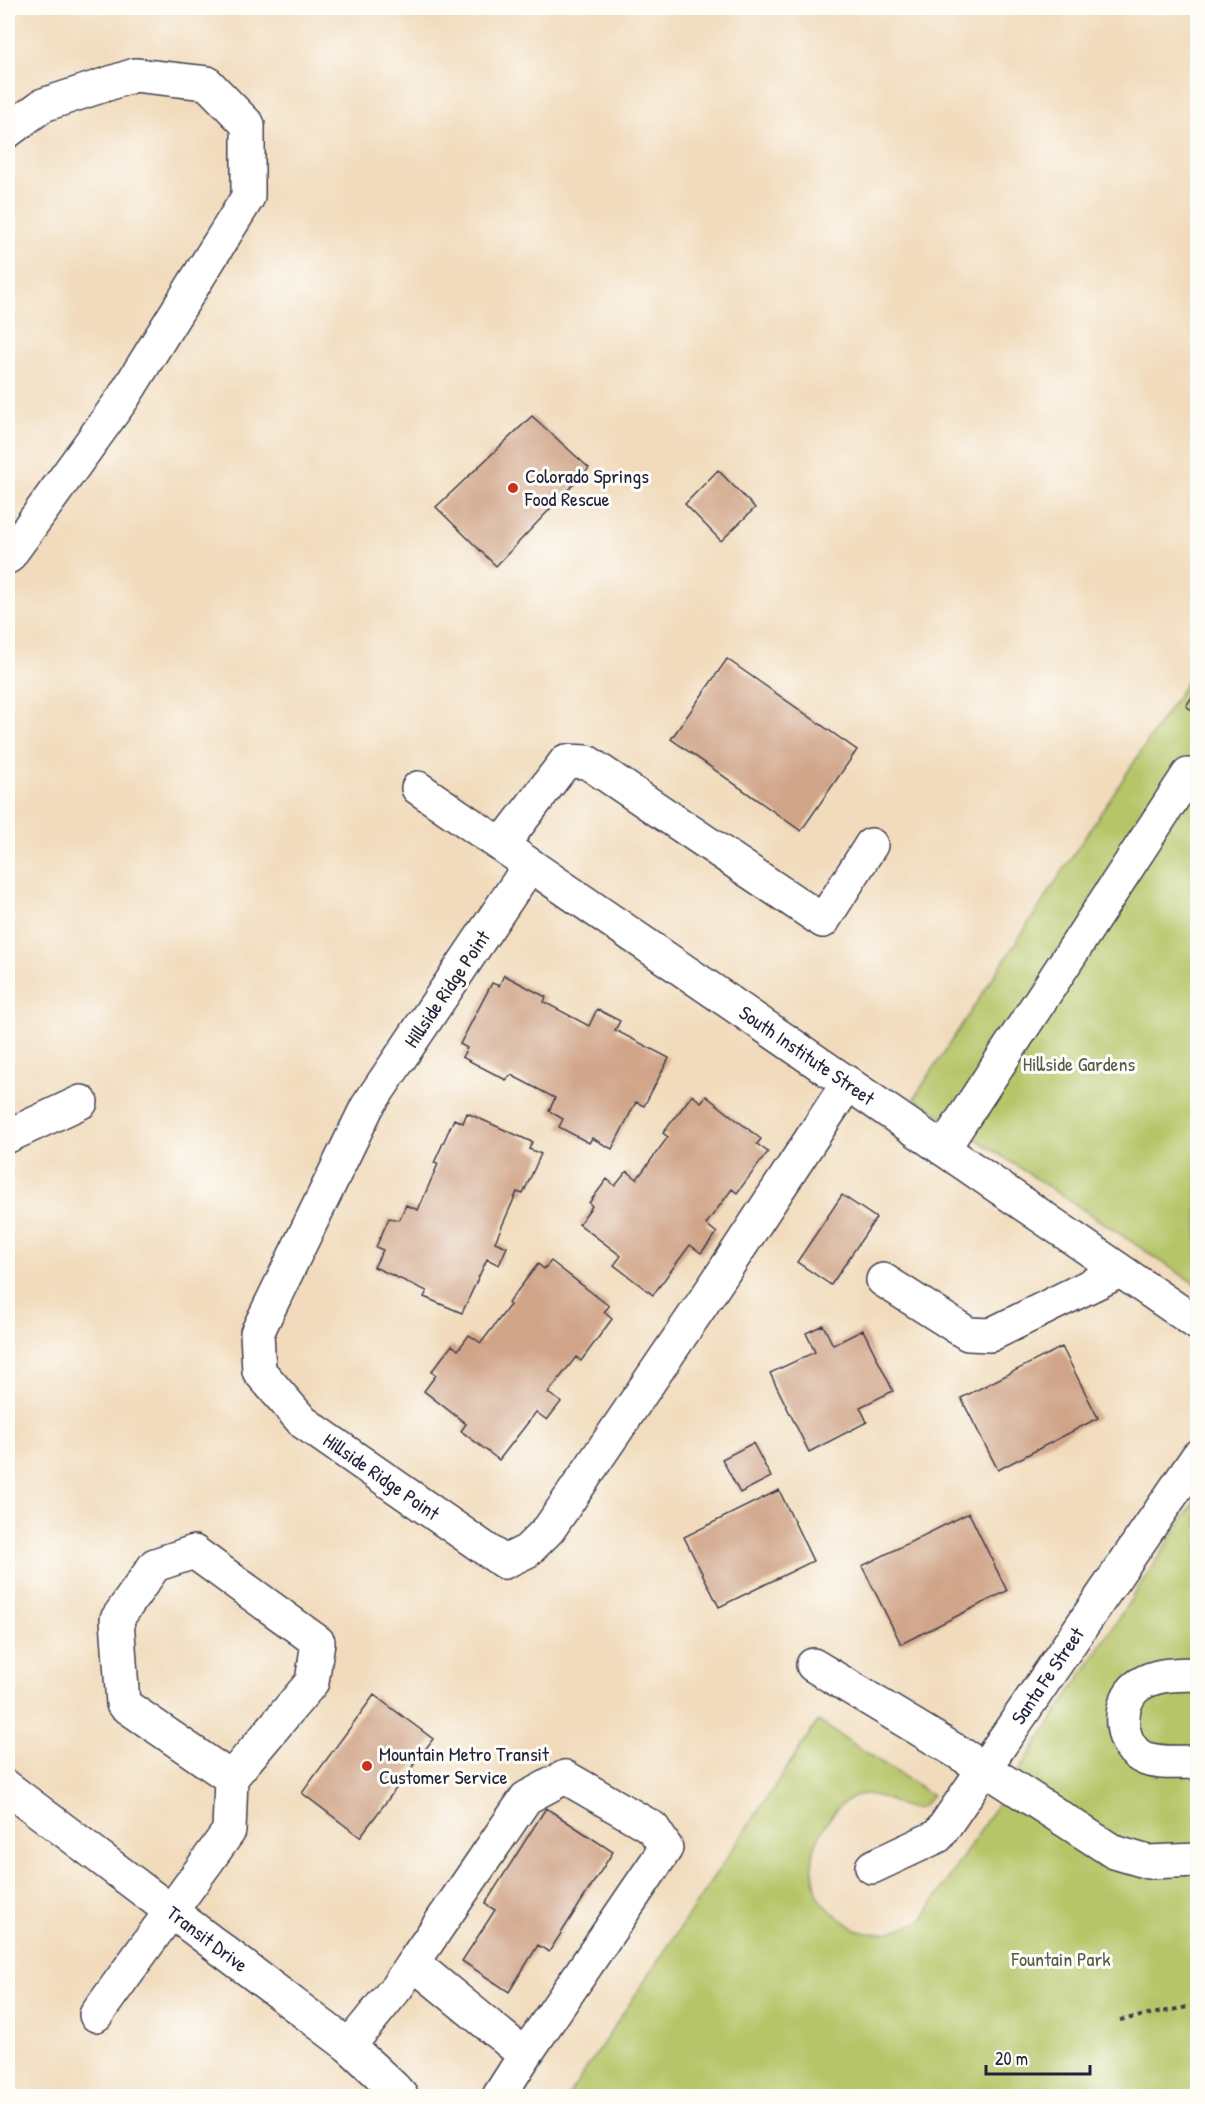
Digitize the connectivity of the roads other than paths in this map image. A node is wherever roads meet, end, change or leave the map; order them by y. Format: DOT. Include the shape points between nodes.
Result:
graph roads {
  1 [pos="8,131"];
  2 [pos="8,557"];
  3 [pos="1188,776"];
  4 [pos="418,788"];
  5 [pos="502,845"];
  6 [pos="871,845"];
  7 [pos="530,865"];
  8 [pos="848,1083"];
  9 [pos="81,1102"];
  10 [pos="8,1136"];
  11 [pos="943,1149"];
  12 [pos="1120,1271"];
  13 [pos="883,1280"];
  14 [pos="1197,1324"];
  15 [pos="1197,1456"];
  16 [pos="813,1665"];
  17 [pos="1197,1674"];
  18 [pos="1197,1762"];
  19 [pos="984,1768"];
  20 [pos="231,1778"];
  21 [pos="8,1788"];
  22 [pos="1197,1860"];
  23 [pos="872,1867"];
  24 [pos="171,1912"];
  25 [pos="413,1963"];
  26 [pos="96,2015"];
  27 [pos="349,2046"];
  28 [pos="525,2055"];
  29 [pos="401,2097"];
  30 [pos="499,2097"];
  1 -- 2 [label="street" via="43,105 135,75 207,83 248,125 248,197 123,398"];
  3 -- 11 [label="street"];
  4 -- 5 [label="street, South Institute Street"];
  5 -- 6 [label="street" via="566,761 587,762 823,921"];
  5 -- 7 [label="street, South Institute Street"];
  7 -- 8 [label="street, South Institute Street"];
  7 -- 8 [label="street, Hillside Ridge Point" via="368,1107 257,1334 259,1371 303,1422 504,1562 527,1551 549,1529"];
  8 -- 11 [label="street, South Institute Street"];
  9 -- 10 [label="street"];
  11 -- 12 [label="street, South Institute Street"];
  12 -- 13 [label="street" via="990,1335 968,1334"];
  12 -- 14 [label="street, South Institute Street"];
  15 -- 19 [label="street, Santa Fe Street"];
  16 -- 19 [label="street"];
  17 -- 18 [label="street" via="1157,1676 1136,1687 1123,1714 1123,1731 1144,1759"];
  19 -- 22 [label="street" via="1114,1852 1148,1862"];
  19 -- 23 [label="street, Santa Fe Street" via="938,1836"];
  20 -- 20 [label="street" via="312,1682 318,1642 194,1552 155,1565 117,1619 123,1704"];
  20 -- 24 [label="street" via="229,1831"];
  21 -- 24 [label="street, Transit Drive"];
  24 -- 26 [label="street"];
  24 -- 27 [label="street, Transit Drive"];
  25 -- 27 [label="street"];
  25 -- 28 [label="street"];
  25 -- 28 [label="street" via="526,1798 565,1777 653,1828 666,1848"];
  27 -- 29 [label="street, Transit Drive"];
  28 -- 30 [label="street"];
}
